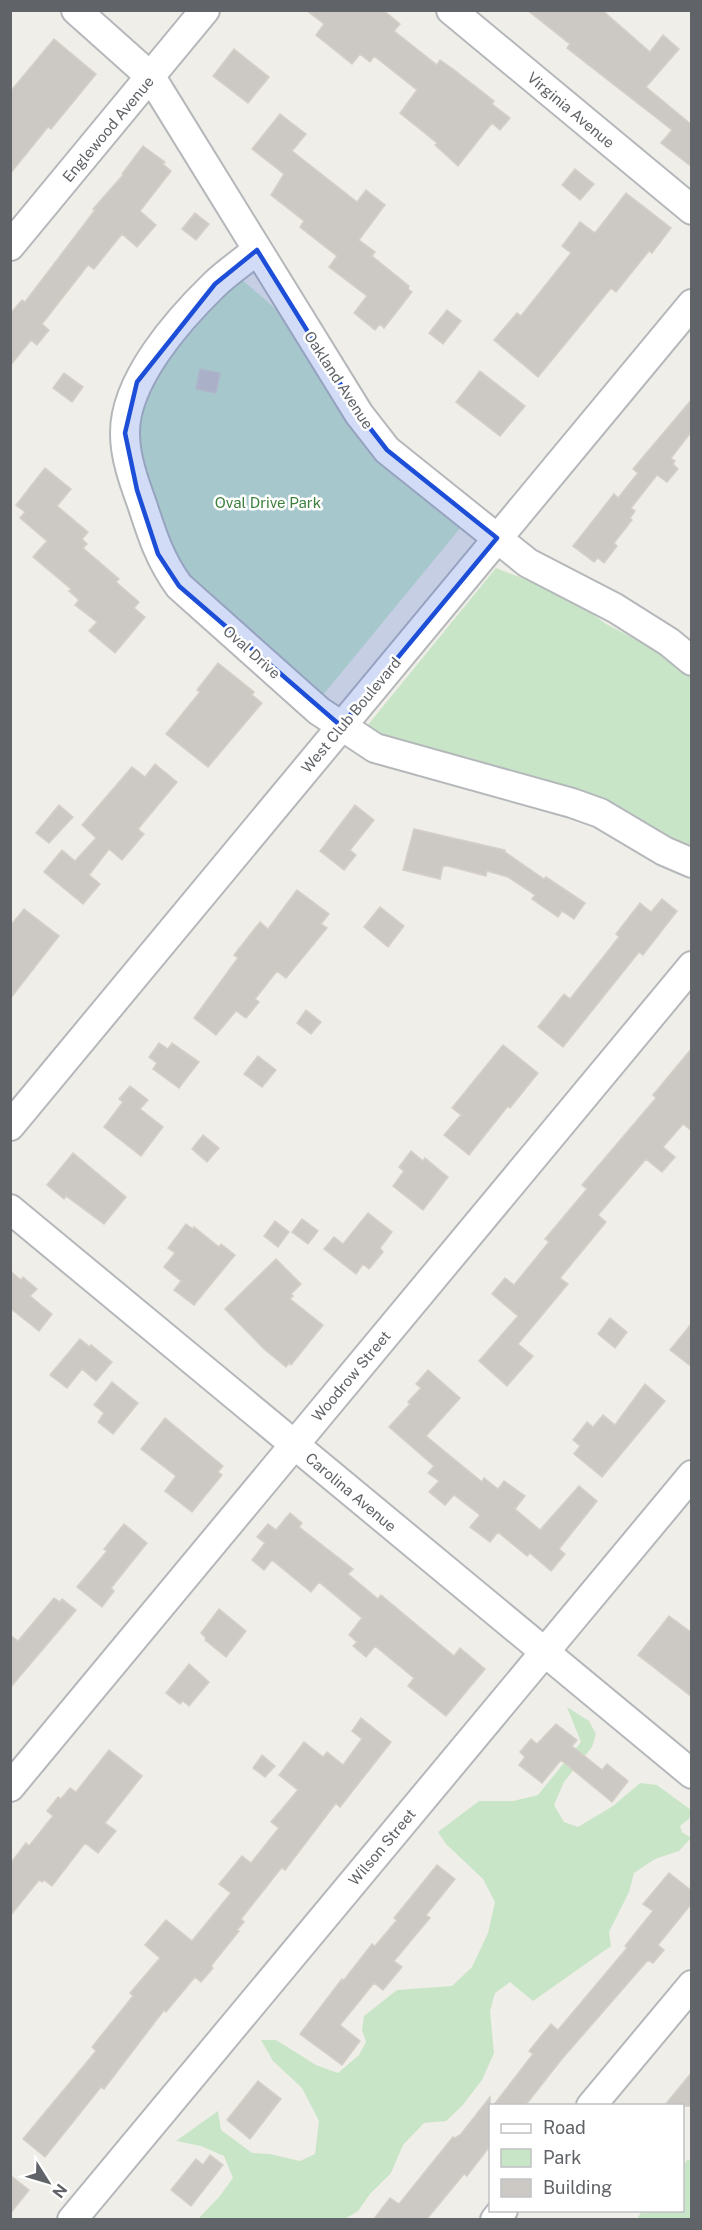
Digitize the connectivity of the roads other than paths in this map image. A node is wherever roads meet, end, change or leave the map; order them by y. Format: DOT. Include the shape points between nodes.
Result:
graph roads {
  1 [pos="76,10"];
  2 [pos="205,10"];
  3 [pos="451,10"];
  4 [pos="151,77"];
  5 [pos="692,210"];
  6 [pos="10,246"];
  7 [pos="257,250"];
  8 [pos="692,304"];
  9 [pos="497,538"];
  10 [pos="692,661"];
  11 [pos="341,726"];
  12 [pos="692,863"];
  13 [pos="692,966"];
  14 [pos="10,1126"];
  15 [pos="10,1209"];
  16 [pos="294,1444"];
  17 [pos="692,1475"];
  18 [pos="544,1653"];
  19 [pos="692,1774"];
  20 [pos="10,1787"];
  21 [pos="692,1985"];
  22 [pos="593,2104"];
  23 [pos="72,2220"];
  1 -- 4 [label="street, Oakland Avenue"];
  2 -- 4 [label="street, Englewood Avenue"];
  3 -- 5 [label="street, Virginia Avenue"];
  4 -- 6 [label="street, Englewood Avenue"];
  4 -- 7 [label="street, Oakland Avenue"];
  7 -- 9 [label="street, Oakland Avenue" via="359,414 387,450"];
  7 -- 11 [label="street, Oval Drive" via="215,284 166,339 137,382 127,413 127,452 158,554 180,586 312,705"];
  8 -- 9 [label="street, West Club Boulevard"];
  9 -- 10 [label="street, Oakland Avenue" via="528,562 669,642"];
  9 -- 11 [label="street, West Club Boulevard"];
  11 -- 12 [label="street, Oval Drive" via="375,748 600,813"];
  11 -- 14 [label="street, West Club Boulevard"];
  13 -- 16 [label="street, Woodrow Street"];
  15 -- 16 [label="street, Carolina Avenue"];
  16 -- 18 [label="street, Carolina Avenue"];
  16 -- 20 [label="street, Woodrow Street"];
  17 -- 18 [label="street, Wilson Street"];
  18 -- 19 [label="street, Carolina Avenue"];
  18 -- 23 [label="street, Wilson Street"];
  21 -- 22 [label="street"];
}
